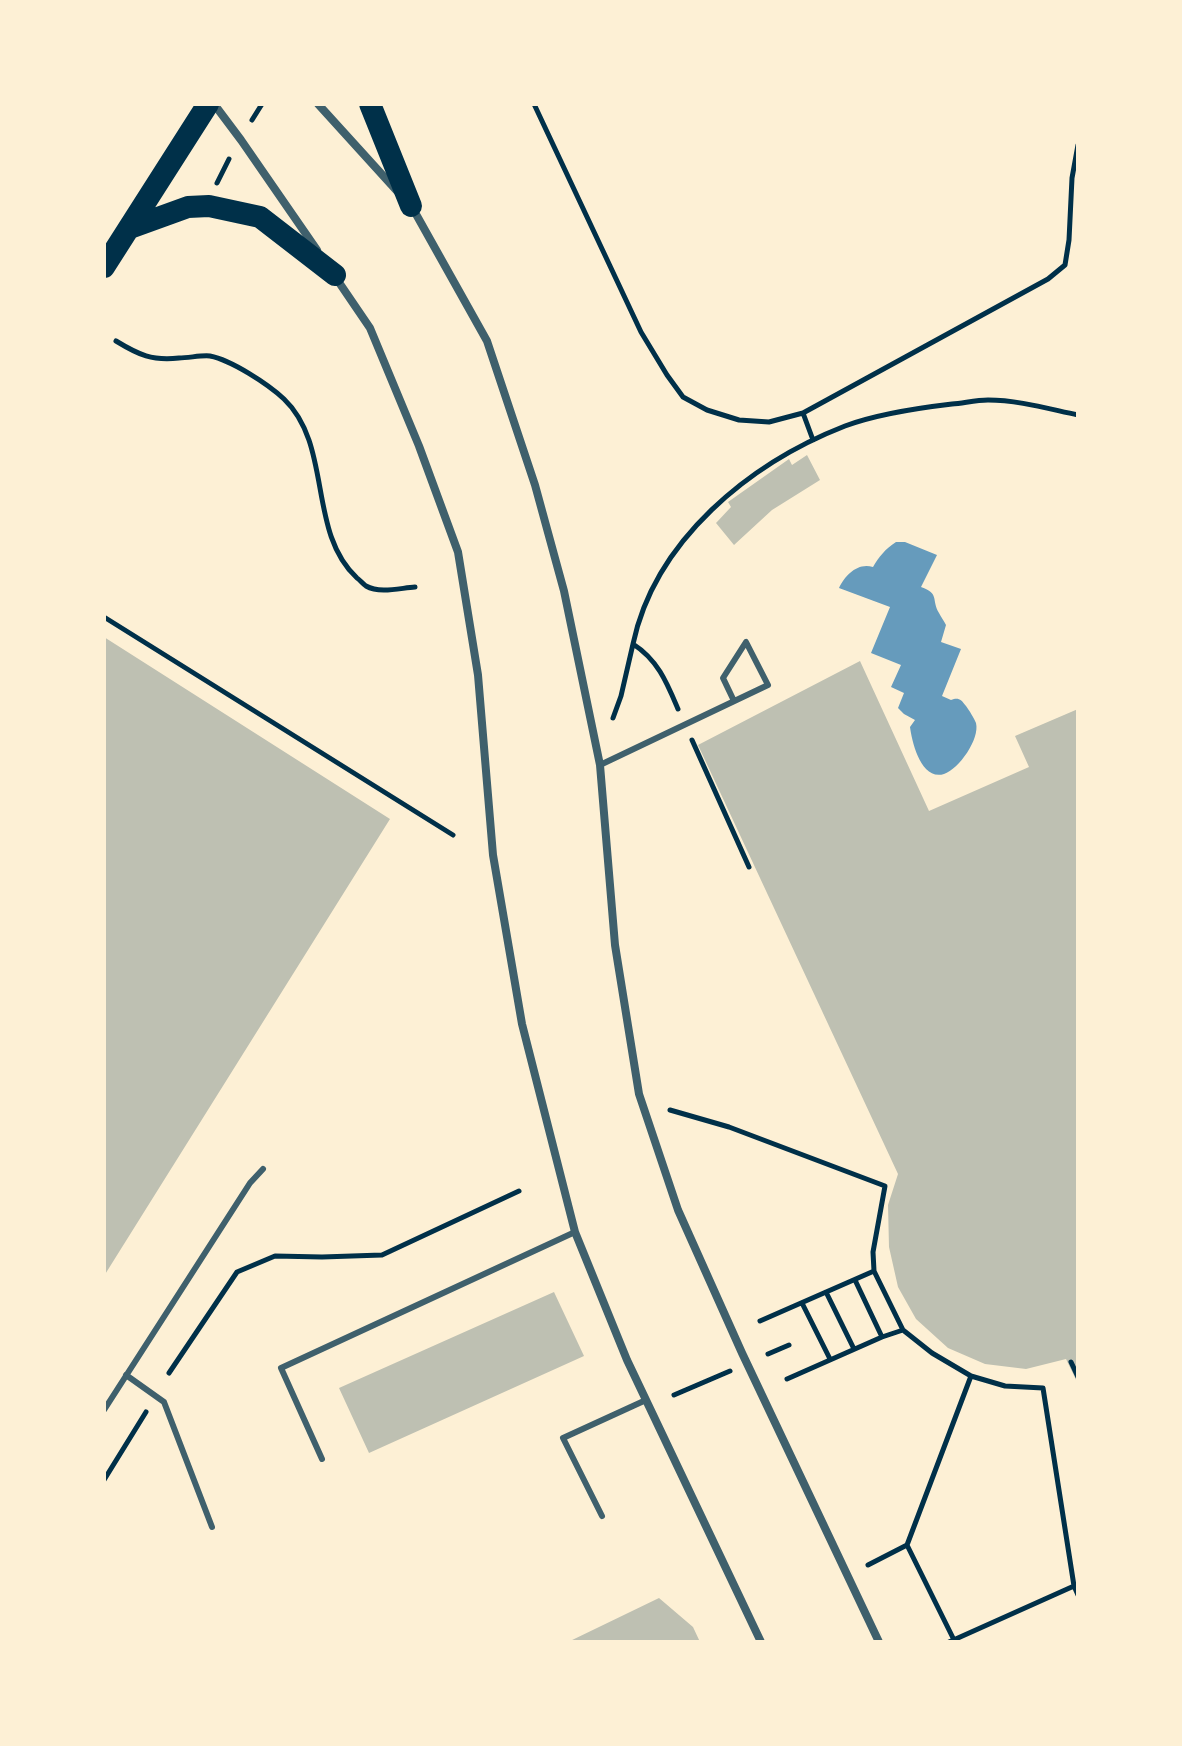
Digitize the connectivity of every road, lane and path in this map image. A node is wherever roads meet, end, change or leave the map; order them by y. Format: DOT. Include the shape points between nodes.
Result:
graph roads {
  1 [pos="211,104"];
  2 [pos="262,104"];
  3 [pos="318,104"];
  4 [pos="370,104"];
  5 [pos="534,104"];
  6 [pos="252,120"];
  7 [pos="1078,145"];
  8 [pos="229,159"];
  9 [pos="212,193"];
  10 [pos="411,206"];
  11 [pos="130,228"];
  12 [pos="104,267"];
  13 [pos="335,275"];
  14 [pos="116,341"];
  15 [pos="803,413"];
  16 [pos="1078,415"];
  17 [pos="813,440"];
  18 [pos="415,587"];
  19 [pos="104,617"];
  20 [pos="633,644"];
  21 [pos="734,701"];
  22 [pos="613,718"];
  23 [pos="685,725"];
  24 [pos="600,765"];
  25 [pos="453,835"];
  26 [pos="749,867"];
  27 [pos="670,1110"];
  28 [pos="263,1169"];
  29 [pos="519,1191"];
  30 [pos="575,1232"];
  31 [pos="874,1271"];
  32 [pos="855,1280"];
  33 [pos="826,1292"];
  34 [pos="802,1303"];
  35 [pos="760,1321"];
  36 [pos="903,1330"];
  37 [pos="882,1337"];
  38 [pos="789,1345"];
  39 [pos="854,1349"];
  40 [pos="768,1354"];
  41 [pos="830,1359"];
  42 [pos="1071,1362"];
  43 [pos="730,1371"];
  44 [pos="169,1373"];
  45 [pos="126,1375"];
  46 [pos="971,1376"];
  47 [pos="1078,1377"];
  48 [pos="787,1379"];
  49 [pos="674,1395"];
  50 [pos="646,1400"];
  51 [pos="104,1410"];
  52 [pos="147,1411"];
  53 [pos="322,1459"];
  54 [pos="104,1480"];
  55 [pos="602,1516"];
  56 [pos="212,1527"];
  57 [pos="907,1545"];
  58 [pos="868,1565"];
  59 [pos="1074,1586"];
  60 [pos="1078,1595"];
  61 [pos="953,1641"];
  62 [pos="761,1642"];
  63 [pos="879,1642"];
  1 -- 11 [label="highway"];
  1 -- 13 [label="street"];
  2 -- 6 [label="path"];
  3 -- 10 [label="street"];
  4 -- 10 [label="highway"];
  5 -- 15 [label="path" via="641,332 683,397 739,420 769,422"];
  7 -- 15 [label="path" via="1065,265"];
  8 -- 9 [label="path"];
  10 -- 24 [label="street" via="487,341 560,576"];
  11 -- 12 [label="highway"];
  11 -- 13 [label="highway" via="188,207 260,217"];
  13 -- 30 [label="street" via="370,328 458,552 478,675 495,870 522,1024"];
  14 -- 18 [label="path" via="141,356 162,360 209,356 238,366 281,396 299,418 311,447 332,542 347,569 366,586"];
  15 -- 17 [label="path"];
  16 -- 17 [label="path" via="989,400 917,408 847,425"];
  17 -- 20 [label="path" via="734,490 686,537 660,574"];
  19 -- 25 [label="path"];
  20 -- 22 [label="path"];
  20 -- 23 [label="path" via="648,653 666,680"];
  21 -- 21 [label="lane" via="768,685 746,642 723,678"];
  21 -- 23 [label="lane"];
  23 -- 24 [label="lane"];
  23 -- 26 [label="path"];
  24 -- 63 [label="street" via="615,945 639,1094 678,1210"];
  27 -- 31 [label="path" via="885,1186"];
  28 -- 45 [label="lane"];
  29 -- 44 [label="path" via="382,1255 275,1256 237,1272"];
  30 -- 50 [label="street"];
  30 -- 53 [label="lane" via="281,1368"];
  31 -- 32 [label="path"];
  31 -- 36 [label="path"];
  32 -- 33 [label="path"];
  32 -- 37 [label="path"];
  33 -- 34 [label="path"];
  33 -- 39 [label="path"];
  34 -- 35 [label="path"];
  34 -- 41 [label="path"];
  36 -- 37 [label="path"];
  36 -- 46 [label="path"];
  37 -- 39 [label="path"];
  38 -- 40 [label="path"];
  39 -- 41 [label="path"];
  41 -- 48 [label="path"];
  42 -- 47 [label="path"];
  43 -- 49 [label="path"];
  45 -- 51 [label="lane"];
  45 -- 56 [label="lane" via="164,1402"];
  46 -- 57 [label="path"];
  46 -- 59 [label="path" via="1005,1386 1043,1388"];
  50 -- 55 [label="lane" via="563,1438"];
  50 -- 62 [label="street"];
  52 -- 54 [label="path"];
  57 -- 58 [label="path"];
  57 -- 61 [label="path"];
  59 -- 60 [label="path"];
  59 -- 61 [label="path"];
}
